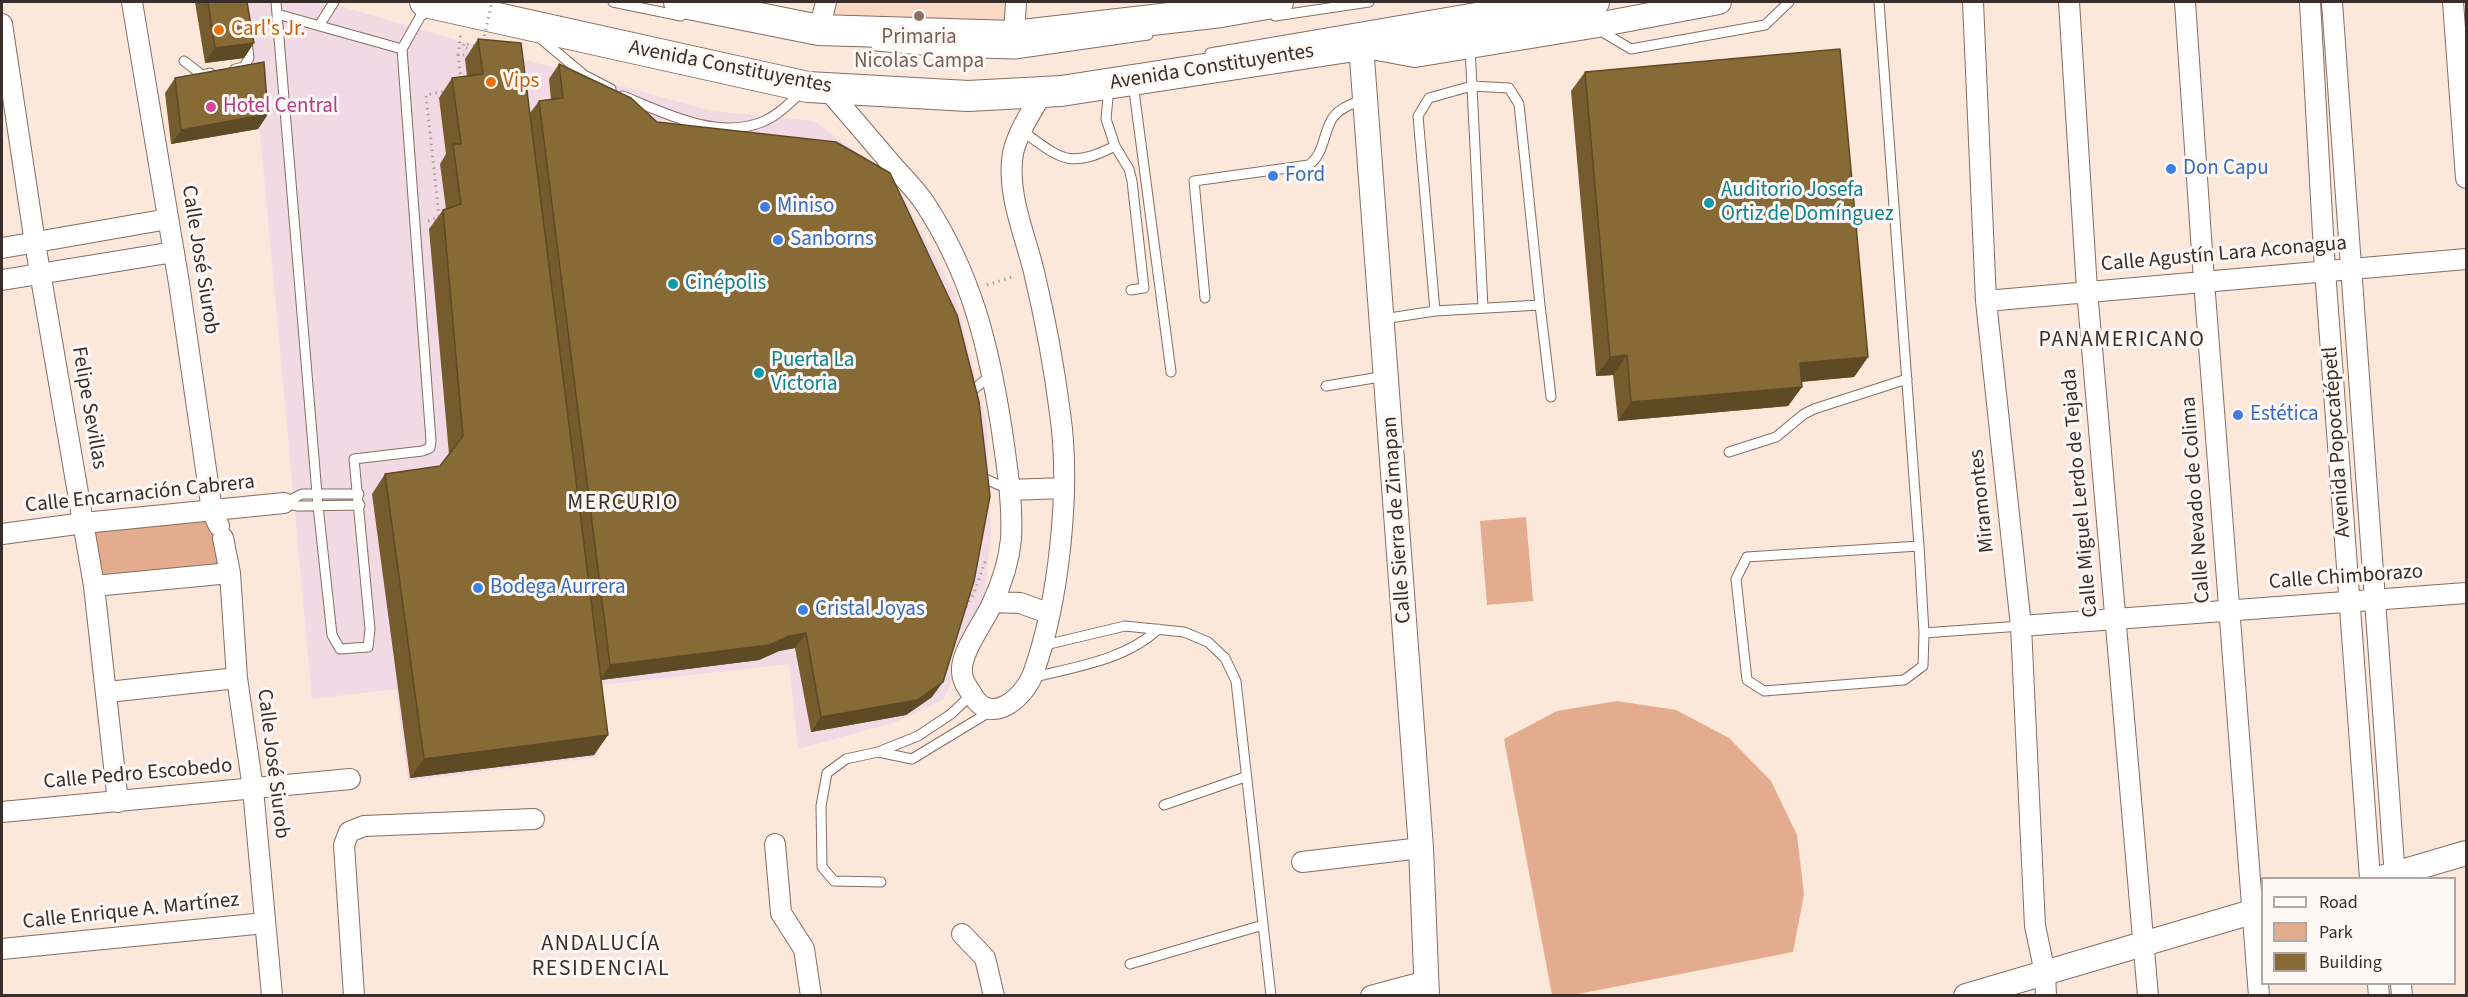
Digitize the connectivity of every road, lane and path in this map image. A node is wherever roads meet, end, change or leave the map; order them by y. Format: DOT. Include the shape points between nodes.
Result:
graph roads {
  1 [pos="132,2"];
  2 [pos="276,2"];
  3 [pos="334,2"];
  4 [pos="492,2"];
  5 [pos="613,2"];
  6 [pos="826,2"];
  7 [pos="1016,2"];
  8 [pos="1369,2"];
  9 [pos="1508,2"];
  10 [pos="1719,2"];
  11 [pos="1789,2"];
  12 [pos="1879,2"];
  13 [pos="1973,2"];
  14 [pos="2069,2"];
  15 [pos="2185,2"];
  16 [pos="2310,2"];
  17 [pos="2332,2"];
  18 [pos="2453,2"];
  19 [pos="431,3"];
  20 [pos="648,5"];
  21 [pos="1221,7"];
  22 [pos="1273,9"];
  23 [pos="686,10"];
  24 [pos="277,14"];
  25 [pos="1593,14"];
  26 [pos="2,24"];
  27 [pos="320,24"];
  28 [pos="524,25"];
  29 [pos="819,30"];
  30 [pos="1155,34"];
  31 [pos="246,35"];
  32 [pos="1014,36"];
  33 [pos="864,45"];
  34 [pos="1361,45"];
  35 [pos="1470,46"];
  36 [pos="477,47"];
  37 [pos="402,48"];
  38 [pos="481,54"];
  39 [pos="1200,55"];
  40 [pos="184,62"];
  41 [pos="1121,82"];
  42 [pos="1472,86"];
  43 [pos="462,88"];
  44 [pos="817,88"];
  45 [pos="453,90"];
  46 [pos="1043,92"];
  47 [pos="1365,98"];
  48 [pos="1021,130"];
  49 [pos="1114,146"];
  50 [pos="2466,178"];
  51 [pos="439,217"];
  52 [pos="168,219"];
  53 [pos="447,224"];
  54 [pos="415,225"];
  55 [pos="35,243"];
  56 [pos="2,248"];
  57 [pos="174,252"];
  58 [pos="2466,259"];
  59 [pos="2350,268"];
  60 [pos="2325,270"];
  61 [pos="40,273"];
  62 [pos="1017,276"];
  63 [pos="2,280"];
  64 [pos="2204,281"];
  65 [pos="981,286"];
  66 [pos="1131,290"];
  67 [pos="2087,290"];
  68 [pos="1205,298"];
  69 [pos="1986,300"];
  70 [pos="1540,305"];
  71 [pos="1483,308"];
  72 [pos="1435,311"];
  73 [pos="1383,319"];
  74 [pos="1171,372"];
  75 [pos="993,374"];
  76 [pos="1387,376"];
  77 [pos="1906,379"];
  78 [pos="1326,386"];
  79 [pos="1551,397"];
  80 [pos="968,407"];
  81 [pos="1729,452"];
  82 [pos="977,465"];
  83 [pos="1063,488"];
  84 [pos="1010,490"];
  85 [pos="317,493"];
  86 [pos="359,494"];
  87 [pos="284,503"];
  88 [pos="360,505"];
  89 [pos="318,506"];
  90 [pos="84,523"];
  91 [pos="218,525"];
  92 [pos="2,534"];
  93 [pos="1919,546"];
  94 [pos="986,559"];
  95 [pos="230,573"];
  96 [pos="94,586"];
  97 [pos="2466,593"];
  98 [pos="2373,600"];
  99 [pos="2352,601"];
  100 [pos="993,602"];
  101 [pos="963,610"];
  102 [pos="2229,612"];
  103 [pos="1048,613"];
  104 [pos="2116,620"];
  105 [pos="2021,626"];
  106 [pos="1158,629"];
  107 [pos="1924,633"];
  108 [pos="1041,646"];
  109 [pos="237,678"];
  110 [pos="1031,678"];
  111 [pos="108,692"];
  112 [pos="972,694"];
  113 [pos="996,708"];
  114 [pos="878,752"];
  115 [pos="1245,777"];
  116 [pos="350,779"];
  117 [pos="253,789"];
  118 [pos="118,802"];
  119 [pos="1164,805"];
  120 [pos="2,812"];
  121 [pos="534,819"];
  122 [pos="775,844"];
  123 [pos="1421,848"];
  124 [pos="2466,853"];
  125 [pos="1302,862"];
  126 [pos="2370,877"];
  127 [pos="2390,877"];
  128 [pos="881,882"];
  129 [pos="2257,911"];
  130 [pos="265,923"];
  131 [pos="1263,925"];
  132 [pos="963,934"];
  133 [pos="2145,944"];
  134 [pos="2,949"];
  135 [pos="1130,964"];
  136 [pos="2046,984"];
  137 [pos="1427,988"];
  138 [pos="272,996"];
  139 [pos="354,996"];
  140 [pos="811,996"];
  141 [pos="994,996"];
  142 [pos="1271,996"];
  143 [pos="1371,996"];
  144 [pos="1966,996"];
  145 [pos="2148,996"];
  146 [pos="2259,996"];
  1 -- 52 [label="street, Calle José Siurob"];
  2 -- 24 [label="lane"];
  3 -- 27 [label="lane"];
  4 -- 38 [label="path, bridge"];
  5 -- 20 [label="lane"];
  6 -- 29 [label="street"];
  7 -- 32 [label="street"];
  8 -- 22 [label="lane"];
  9 -- 39 [label="lane"];
  10 -- 25 [label="street, Avenida Constituyentes"];
  11 -- 25 [label="lane" via="1765,25 1631,49"];
  12 -- 77 [label="lane"];
  13 -- 69 [label="street, Miramontes"];
  14 -- 67 [label="street, Calle Miguel Lerdo de Tejada"];
  15 -- 64 [label="street, Calle Nevado de Colima"];
  16 -- 60 [label="street, Avenida Popocatépetl"];
  17 -- 59 [label="street, Avenida Popocatépetl"];
  18 -- 50 [label="street"];
  19 -- 28 [label="main road, Avenida Constituyentes"];
  19 -- 37 [label="lane"];
  20 -- 23 [label="lane"];
  21 -- 22 [label="main road"];
  21 -- 32 [label="main road"];
  23 -- 29 [label="main road"];
  24 -- 27 [label="lane"];
  24 -- 85 [label="lane"];
  25 -- 34 [label="main road, Avenida Constituyentes"];
  25 -- 35 [label="street, Avenida Constituyentes"];
  26 -- 55 [label="street, Felipe Sevillas"];
  27 -- 37 [label="lane"];
  28 -- 44 [label="main road, Avenida Constituyentes"];
  28 -- 44 [label="lane" via="584,75 663,113 701,125 761,123"];
  29 -- 32 [label="main road"];
  30 -- 33 [label="lane" via="1015,54"];
  31 -- 40 [label="lane" via="249,58 244,68 202,75"];
  34 -- 35 [label="street, Avenida Constituyentes" via="1415,55"];
  34 -- 41 [label="main road, Avenida Constituyentes"];
  34 -- 47 [label="street, Calle Sierra de Zimapan"];
  35 -- 42 [label="lane"];
  36 -- 38 [label="path" via="464,43 463,47"];
  37 -- 54 [label="lane"];
  38 -- 43 [label="path" via="458,55"];
  41 -- 46 [label="main road, Avenida Constituyentes"];
  41 -- 49 [label="lane" via="1106,120"];
  41 -- 74 [label="lane"];
  42 -- 70 [label="lane" via="1509,88 1519,104"];
  42 -- 71 [label="lane"];
  42 -- 72 [label="lane" via="1430,98 1418,116"];
  44 -- 46 [label="main road, Avenida Constituyentes" via="968,96"];
  44 -- 75 [label="street" via="923,200 973,296"];
  45 -- 51 [label="path" via="426,94"];
  46 -- 48 [label="street"];
  47 -- 68 [label="lane" via="1343,108 1332,119 1316,160 1309,165 1194,182"];
  47 -- 73 [label="street, Calle Sierra de Zimapan"];
  48 -- 49 [label="lane" via="1059,157 1095,156"];
  48 -- 83 [label="street" via="1011,172 1014,198 1042,306 1060,414"];
  49 -- 66 [label="lane" via="1129,169 1135,202 1144,288"];
  51 -- 53 [label="path"];
  51 -- 54 [label="path"];
  52 -- 55 [label="street"];
  52 -- 57 [label="street, Calle José Siurob"];
  54 -- 86 [label="lane" via="430,448 354,459"];
  55 -- 56 [label="street"];
  55 -- 61 [label="street, Felipe Sevillas"];
  57 -- 61 [label="street"];
  57 -- 91 [label="street, Calle José Siurob"];
  58 -- 59 [label="street, Calle Agustín Lara Aconagua"];
  59 -- 60 [label="street, Calle Agustín Lara Aconagua"];
  59 -- 98 [label="street, Avenida Popocatépetl"];
  60 -- 64 [label="street, Calle Agustín Lara Aconagua"];
  60 -- 99 [label="street, Avenida Popocatépetl"];
  61 -- 63 [label="street"];
  61 -- 90 [label="street, Felipe Sevillas"];
  62 -- 65 [label="path"];
  64 -- 67 [label="street, Calle Agustín Lara Aconagua"];
  64 -- 102 [label="street, Calle Nevado de Colima"];
  67 -- 69 [label="street, Calle Agustín Lara Aconagua"];
  67 -- 104 [label="street, Calle Miguel Lerdo de Tejada"];
  69 -- 105 [label="street, Miramontes"];
  70 -- 71 [label="lane"];
  70 -- 79 [label="lane"];
  71 -- 72 [label="lane"];
  72 -- 73 [label="lane"];
  73 -- 76 [label="street, Calle Sierra de Zimapan"];
  75 -- 80 [label="lane" via="966,395"];
  75 -- 84 [label="street"];
  76 -- 78 [label="lane"];
  76 -- 123 [label="street, Calle Sierra de Zimapan"];
  77 -- 81 [label="lane" via="1814,409 1776,437"];
  77 -- 93 [label="lane"];
  82 -- 84 [label="lane" via="979,477"];
  83 -- 84 [label="street"];
  83 -- 103 [label="street" via="1057,567"];
  84 -- 100 [label="street" via="1011,541"];
  85 -- 86 [label="lane"];
  85 -- 87 [label="lane" via="295,495"];
  85 -- 89 [label="lane"];
  86 -- 88 [label="lane"];
  87 -- 89 [label="lane"];
  87 -- 91 [label="street, Calle Encarnación Cabrera"];
  88 -- 89 [label="lane"];
  88 -- 89 [label="lane" via="368,647 339,649 332,635"];
  90 -- 91 [label="street, Calle Encarnación Cabrera"];
  90 -- 92 [label="street, Calle Encarnación Cabrera"];
  90 -- 96 [label="street, Felipe Sevillas"];
  91 -- 95 [label="street, Calle José Siurob"];
  93 -- 107 [label="lane"];
  93 -- 107 [label="lane" via="1747,557 1736,579 1747,680 1764,691 1904,680 1923,666"];
  94 -- 101 [label="path" via="974,593"];
  95 -- 96 [label="street"];
  95 -- 109 [label="street, Calle José Siurob"];
  96 -- 111 [label="street, Felipe Sevillas"];
  97 -- 98 [label="street, Calle Chimborazo"];
  98 -- 99 [label="street, Calle Chimborazo"];
  98 -- 127 [label="street, Avenida Popocatépetl"];
  99 -- 102 [label="street, Calle Chimborazo"];
  99 -- 126 [label="street, Avenida Popocatépetl"];
  100 -- 103 [label="street" via="1020,603"];
  100 -- 112 [label="street" via="962,661 962,674"];
  102 -- 104 [label="street, Calle Chimborazo"];
  102 -- 129 [label="street, Calle Nevado de Colima"];
  103 -- 108 [label="street"];
  104 -- 105 [label="street, Calle Chimborazo"];
  104 -- 133 [label="street, Calle Miguel Lerdo de Tejada"];
  105 -- 107 [label="lane"];
  105 -- 136 [label="street, Miramontes" via="2035,926"];
  106 -- 108 [label="lane" via="1125,626"];
  106 -- 110 [label="lane" via="1143,644 1092,663"];
  106 -- 115 [label="lane" via="1185,632 1208,642 1225,658 1236,681"];
  108 -- 110 [label="street"];
  109 -- 111 [label="street"];
  109 -- 117 [label="street, Calle José Siurob"];
  110 -- 113 [label="street" via="1013,703"];
  111 -- 118 [label="street, Felipe Sevillas"];
  112 -- 113 [label="street" via="983,707"];
  112 -- 114 [label="lane" via="918,736"];
  113 -- 114 [label="lane" via="912,759"];
  114 -- 128 [label="lane" via="846,759 827,773 822,800 822,867 834,880"];
  115 -- 119 [label="lane"];
  115 -- 131 [label="lane"];
  116 -- 117 [label="street, Calle Pedro Escobedo"];
  117 -- 118 [label="street, Calle Pedro Escobedo"];
  117 -- 130 [label="street, Calle José Siurob"];
  118 -- 120 [label="street, Calle Pedro Escobedo"];
  121 -- 139 [label="street" via="364,826 350,832 344,845"];
  122 -- 140 [label="street" via="781,913 804,949"];
  123 -- 125 [label="street"];
  123 -- 137 [label="street, Calle Sierra de Zimapan"];
  124 -- 127 [label="street"];
  129 -- 133 [label="street"];
  129 -- 146 [label="street, Calle Nevado de Colima"];
  130 -- 134 [label="street, Calle Enrique A. Martínez"];
  130 -- 138 [label="street, Calle José Siurob"];
  131 -- 135 [label="lane"];
  131 -- 142 [label="lane"];
  132 -- 141 [label="street" via="985,958"];
  133 -- 136 [label="street"];
  133 -- 145 [label="street, Calle Miguel Lerdo de Tejada"];
  136 -- 144 [label="street"];
  137 -- 143 [label="street"];
}
